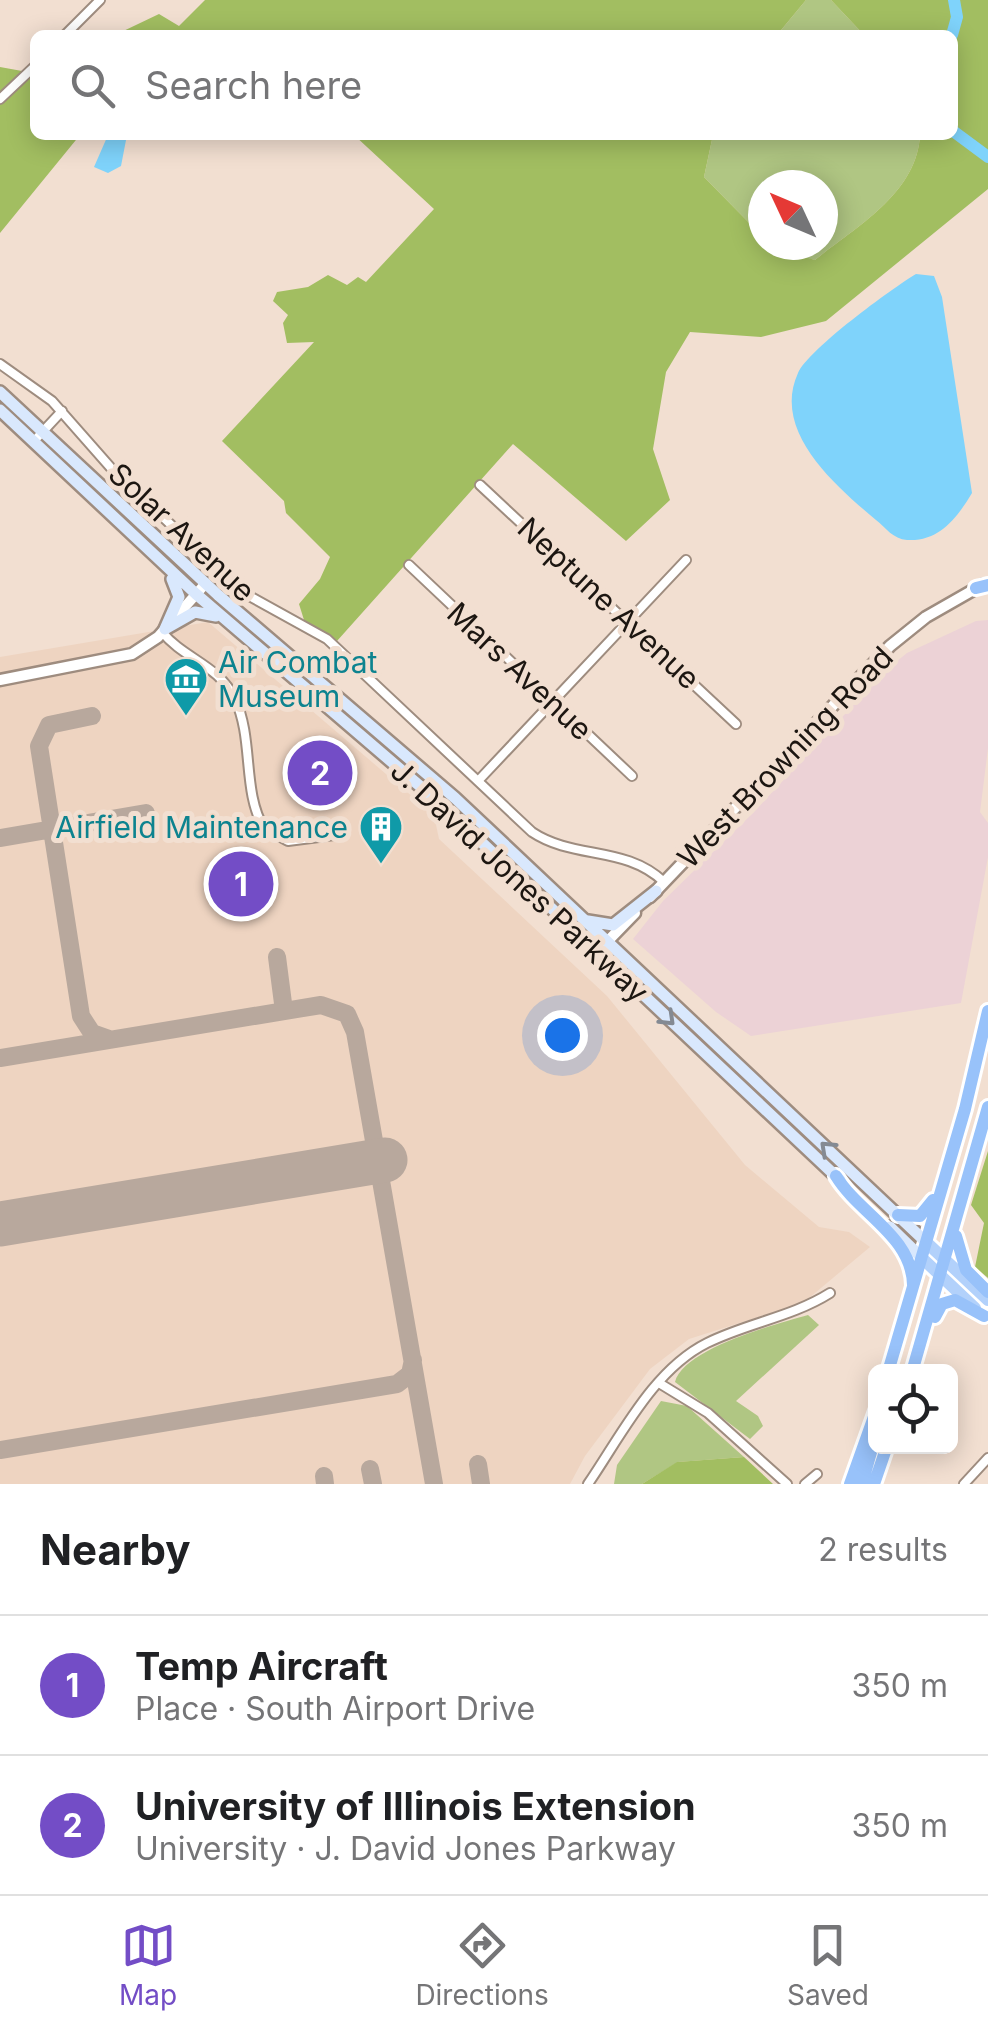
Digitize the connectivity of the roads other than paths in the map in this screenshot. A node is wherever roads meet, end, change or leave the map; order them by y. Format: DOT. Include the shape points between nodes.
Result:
graph roads {
  1 [pos="100,0"];
  2 [pos="71,30"];
  3 [pos="30,71"];
  4 [pos="0,99"];
  5 [pos="0,364"];
  6 [pos="0,392"];
  7 [pos="0,410"];
  8 [pos="62,411"];
  9 [pos="38,436"];
  10 [pos="480,485"];
  11 [pos="114,518"];
  12 [pos="686,560"];
  13 [pos="409,566"];
  14 [pos="206,584"];
  15 [pos="984,585"];
  16 [pos="196,594"];
  17 [pos="627,621"];
  18 [pos="228,622"];
  19 [pos="164,630"];
  20 [pos="0,680"];
  21 [pos="553,700"];
  22 [pos="736,724"];
  23 [pos="632,776"];
  24 [pos="478,781"];
  25 [pos="342,834"];
  26 [pos="660,887"];
  27 [pos="583,918"];
  28 [pos="608,942"];
  29 [pos="598,952"];
  30 [pos="988,1011"];
  31 [pos="988,1107"];
  32 [pos="965,1109"];
  33 [pos="836,1176"];
  34 [pos="898,1215"];
  35 [pos="956,1222"];
  36 [pos="927,1243"];
  37 [pos="923,1259"];
  38 [pos="945,1260"];
  39 [pos="941,1276"];
  40 [pos="988,1292"];
  41 [pos="830,1293"];
  42 [pos="910,1299"];
  43 [pos="988,1300"];
  44 [pos="986,1318"];
  45 [pos="892,1364"];
  46 [pos="916,1364"];
  47 [pos="917,1364"];
  48 [pos="659,1383"];
  49 [pos="868,1433"];
  50 [pos="871,1454"];
  51 [pos="884,1454"];
  52 [pos="988,1458"];
  53 [pos="817,1474"];
  54 [pos="588,1484"];
  55 [pos="787,1484"];
  56 [pos="805,1484"];
  57 [pos="850,1484"];
  58 [pos="862,1484"];
  59 [pos="874,1484"];
  60 [pos="964,1484"];
  1 -- 2 [label="street"];
  3 -- 4 [label="street"];
  5 -- 8 [label="street, Solar Avenue"];
  6 -- 9 [label="main road, J. David Jones Parkway"];
  7 -- 9 [label="main road, J. David Jones Parkway"];
  8 -- 9 [label="street"];
  8 -- 24 [label="street, Solar Avenue" via="111,468 242,592 327,639"];
  9 -- 11 [label="main road, J. David Jones Parkway"];
  9 -- 14 [label="main road, J. David Jones Parkway"];
  10 -- 17 [label="street, Neptune Avenue"];
  11 -- 16 [label="main road, J. David Jones Parkway"];
  11 -- 19 [label="main road" via="178,586 178,604"];
  12 -- 17 [label="street"];
  13 -- 21 [label="street, Mars Avenue"];
  14 -- 16 [label="street"];
  14 -- 27 [label="main road, J. David Jones Parkway"];
  15 -- 26 [label="street, West Browning Road" via="890,646"];
  16 -- 18 [label="main road, J. David Jones Parkway"];
  16 -- 19 [label="street"];
  17 -- 21 [label="street"];
  17 -- 22 [label="street, Neptune Avenue"];
  18 -- 19 [label="main road" via="200,612"];
  18 -- 29 [label="main road, J. David Jones Parkway" via="442,805"];
  19 -- 20 [label="street" via="116,661"];
  19 -- 25 [label="street" via="172,644 215,670 235,699 264,828 288,841"];
  21 -- 23 [label="street, Mars Avenue"];
  21 -- 24 [label="street"];
  24 -- 26 [label="street, Solar Avenue" via="545,840 625,857"];
  26 -- 27 [label="main road" via="613,924"];
  26 -- 28 [label="street, West Browning Road"];
  27 -- 28 [label="main road, J. David Jones Parkway"];
  28 -- 29 [label="street, West Browning Road"];
  34 -- 28 [label="main road, J. David Jones Parkway, one-way"];
  29 -- 33 [label="main road, J. David Jones Parkway, one-way"];
  30 -- 32 [label="highway"];
  31 -- 35 [label="highway"];
  32 -- 34 [label="highway" via="956,1119 931,1205 916,1218"];
  32 -- 36 [label="highway"];
  33 -- 37 [label="main road, J. David Jones Parkway"];
  33 -- 42 [label="highway" via="902,1248 912,1274"];
  34 -- 36 [label="main road, J. David Jones Parkway"];
  35 -- 38 [label="highway"];
  35 -- 40 [label="highway" via="961,1262"];
  36 -- 37 [label="highway"];
  36 -- 38 [label="main road, J. David Jones Parkway"];
  37 -- 39 [label="main road, J. David Jones Parkway"];
  37 -- 42 [label="highway"];
  38 -- 39 [label="highway"];
  38 -- 43 [label="main road, J. David Jones Parkway"];
  39 -- 44 [label="main road, J. David Jones Parkway"];
  39 -- 46 [label="highway"];
  41 -- 48 [label="street" via="709,1342"];
  42 -- 45 [label="highway"];
  44 -- 47 [label="highway" via="959,1300 942,1304"];
  48 -- 54 [label="street"];
  48 -- 55 [label="street" via="708,1413"];
  49 -- 57 [label="highway"];
  50 -- 58 [label="highway"];
  51 -- 59 [label="highway"];
  52 -- 60 [label="street"];
  53 -- 56 [label="street"];
}
